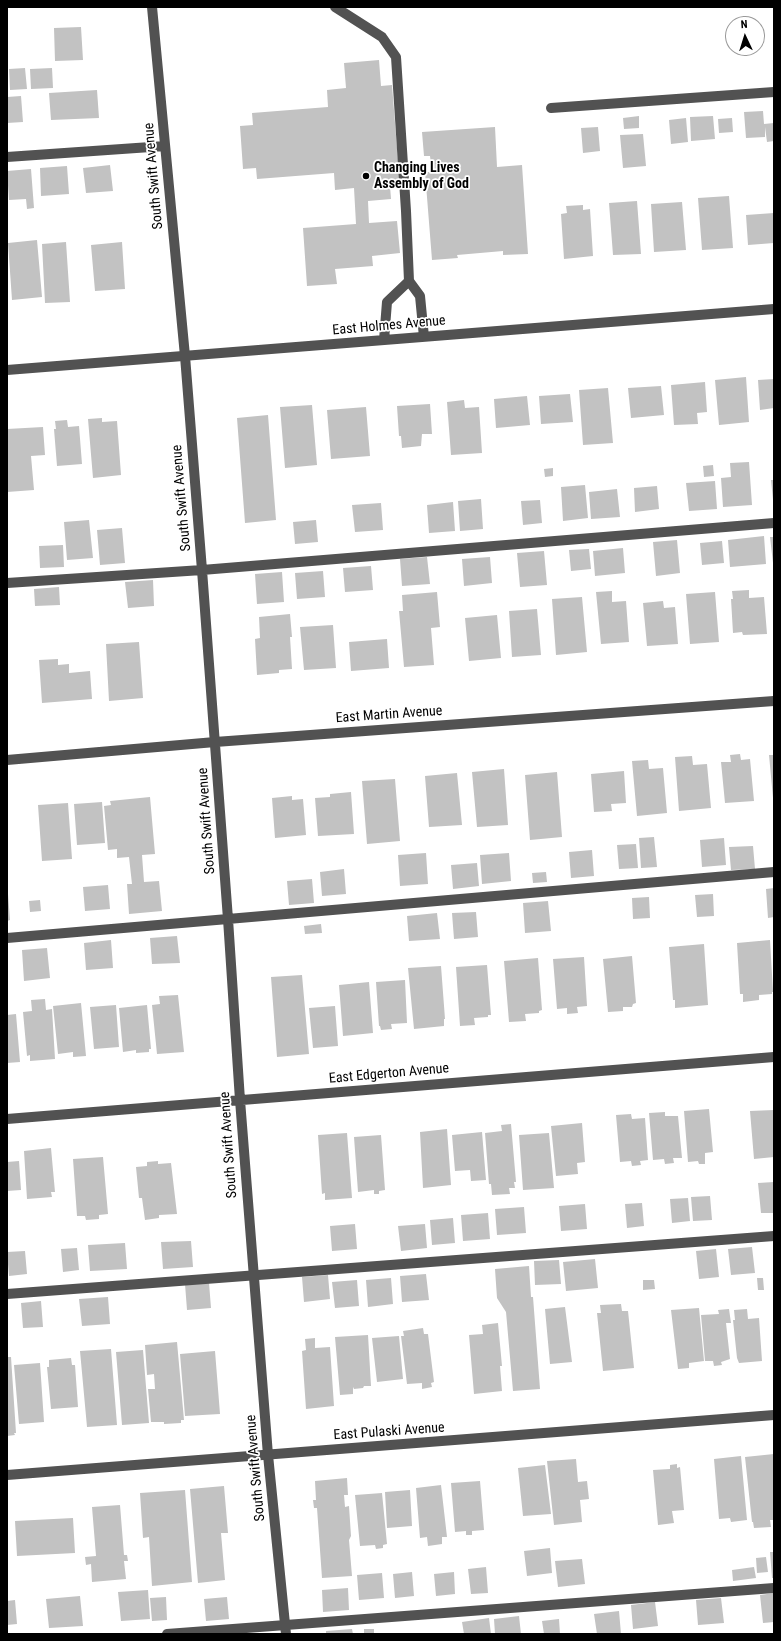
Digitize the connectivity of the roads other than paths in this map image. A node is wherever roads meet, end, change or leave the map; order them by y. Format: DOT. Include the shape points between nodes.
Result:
graph roads {
  1 [pos="152,7"];
  2 [pos="335,7"];
  3 [pos="774,92"];
  4 [pos="551,108"];
  5 [pos="165,146"];
  6 [pos="7,157"];
  7 [pos="409,282"];
  8 [pos="774,309"];
  9 [pos="424,337"];
  10 [pos="384,340"];
  11 [pos="185,356"];
  12 [pos="7,370"];
  13 [pos="774,523"];
  14 [pos="202,570"];
  15 [pos="7,583"];
  16 [pos="774,700"];
  17 [pos="215,742"];
  18 [pos="7,760"];
  19 [pos="774,872"];
  20 [pos="228,919"];
  21 [pos="7,938"];
  22 [pos="774,1057"];
  23 [pos="240,1100"];
  24 [pos="7,1119"];
  25 [pos="774,1236"];
  26 [pos="254,1275"];
  27 [pos="7,1294"];
  28 [pos="774,1415"];
  29 [pos="268,1455"];
  30 [pos="7,1475"];
  31 [pos="774,1588"];
  32 [pos="286,1629"];
  33 [pos="167,1634"];
  1 -- 5 [label="street, South Swift Avenue"];
  2 -- 7 [label="street" via="382,38 396,58"];
  3 -- 4 [label="street"];
  5 -- 6 [label="street"];
  5 -- 11 [label="street, South Swift Avenue"];
  7 -- 9 [label="street" via="420,296"];
  7 -- 10 [label="street" via="387,302"];
  8 -- 9 [label="street, East Holmes Avenue"];
  9 -- 10 [label="street, East Holmes Avenue"];
  10 -- 11 [label="street, East Holmes Avenue"];
  11 -- 12 [label="street, East Holmes Avenue"];
  11 -- 14 [label="street, South Swift Avenue"];
  13 -- 14 [label="street"];
  14 -- 15 [label="street"];
  14 -- 17 [label="street, South Swift Avenue"];
  16 -- 17 [label="street, East Martin Avenue"];
  17 -- 18 [label="street, East Martin Avenue"];
  17 -- 20 [label="street, South Swift Avenue"];
  19 -- 20 [label="street"];
  20 -- 21 [label="street"];
  20 -- 23 [label="street, South Swift Avenue"];
  22 -- 23 [label="street, East Edgerton Avenue"];
  23 -- 24 [label="street, East Edgerton Avenue"];
  23 -- 26 [label="street, South Swift Avenue"];
  25 -- 26 [label="street"];
  26 -- 27 [label="street"];
  26 -- 29 [label="street, South Swift Avenue"];
  28 -- 29 [label="street, East Pulaski Avenue"];
  29 -- 30 [label="street, East Pulaski Avenue"];
  29 -- 32 [label="street, South Swift Avenue"];
  31 -- 32 [label="street"];
  32 -- 33 [label="street"];
}
